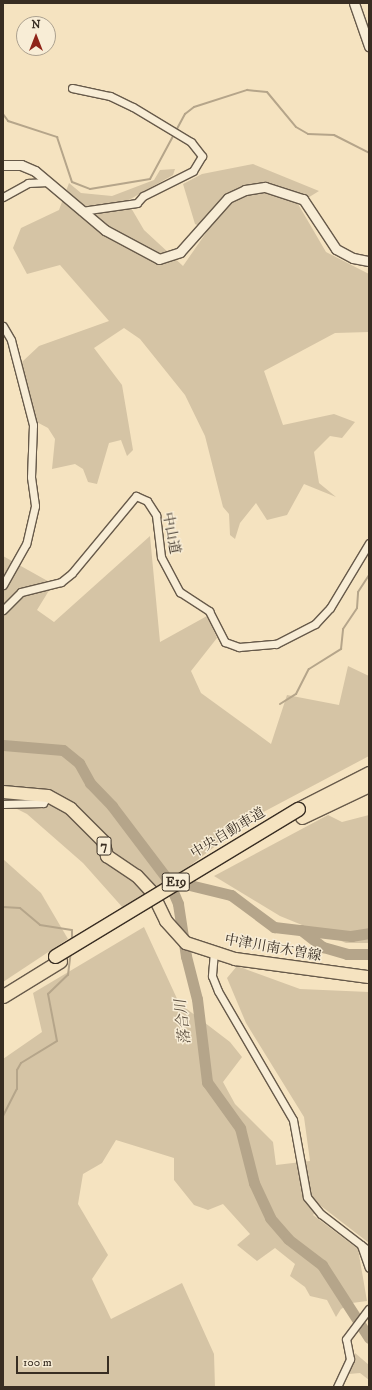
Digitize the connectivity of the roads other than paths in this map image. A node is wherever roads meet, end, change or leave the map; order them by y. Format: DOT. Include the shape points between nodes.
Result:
graph roads {
  1 [pos="354,3"];
  2 [pos="369,46"];
  3 [pos="72,88"];
  4 [pos="3,165"];
  5 [pos="48,182"];
  6 [pos="3,197"];
  7 [pos="82,211"];
  8 [pos="369,261"];
  9 [pos="3,326"];
  10 [pos="369,543"];
  11 [pos="3,585"];
  12 [pos="3,610"];
  13 [pos="369,773"];
  14 [pos="369,785"];
  15 [pos="3,792"];
  16 [pos="48,796"];
  17 [pos="3,804"];
  18 [pos="300,813"];
  19 [pos="214,952"];
  20 [pos="57,958"];
  21 [pos="369,977"];
  22 [pos="3,987"];
  23 [pos="3,996"];
  24 [pos="361,1245"];
  25 [pos="369,1251"];
  26 [pos="369,1268"];
  27 [pos="369,1309"];
  28 [pos="337,1387"];
  1 -- 2 [label="street"];
  3 -- 7 [label="street" via="110,96 166,126 200,151 202,162 196,168 132,204 114,204"];
  4 -- 5 [label="street" via="28,167"];
  5 -- 6 [label="street" via="28,183"];
  5 -- 7 [label="street"];
  7 -- 8 [label="street" via="124,242 153,257 165,258 180,252 228,198 251,188 273,188 303,199 340,252"];
  9 -- 11 [label="street" via="11,340 33,425 31,478 35,506 26,544"];
  10 -- 12 [label="street, 中山道" via="330,608 315,624 276,644 240,647 225,642 209,611 180,592 161,557 156,515 139,495 72,573 61,582 21,592"];
  13 -- 18 [label="highway, 中央自動車道 / E19"];
  14 -- 18 [label="highway, 中央自動車道 / E19"];
  15 -- 16 [label="main road, 中津川南木曽線 / 7"];
  16 -- 17 [label="street" via="43,803"];
  16 -- 19 [label="main road, 中津川南木曽線 / 7" via="84,820 103,841 106,856 137,876 160,904 166,921 182,940"];
  18 -- 20 [label="highway, 中央自動車道 / E19, bridge"];
  19 -- 21 [label="main road, 中津川南木曽線 / 7" via="235,959"];
  19 -- 24 [label="street" via="212,976 218,991 293,1120 307,1197 321,1214"];
  20 -- 22 [label="highway, 中央自動車道 / E19"];
  20 -- 23 [label="highway, 中央自動車道 / E19"];
  24 -- 25 [label="street"];
  24 -- 26 [label="street"];
  27 -- 28 [label="street" via="346,1339 350,1359"];
}
